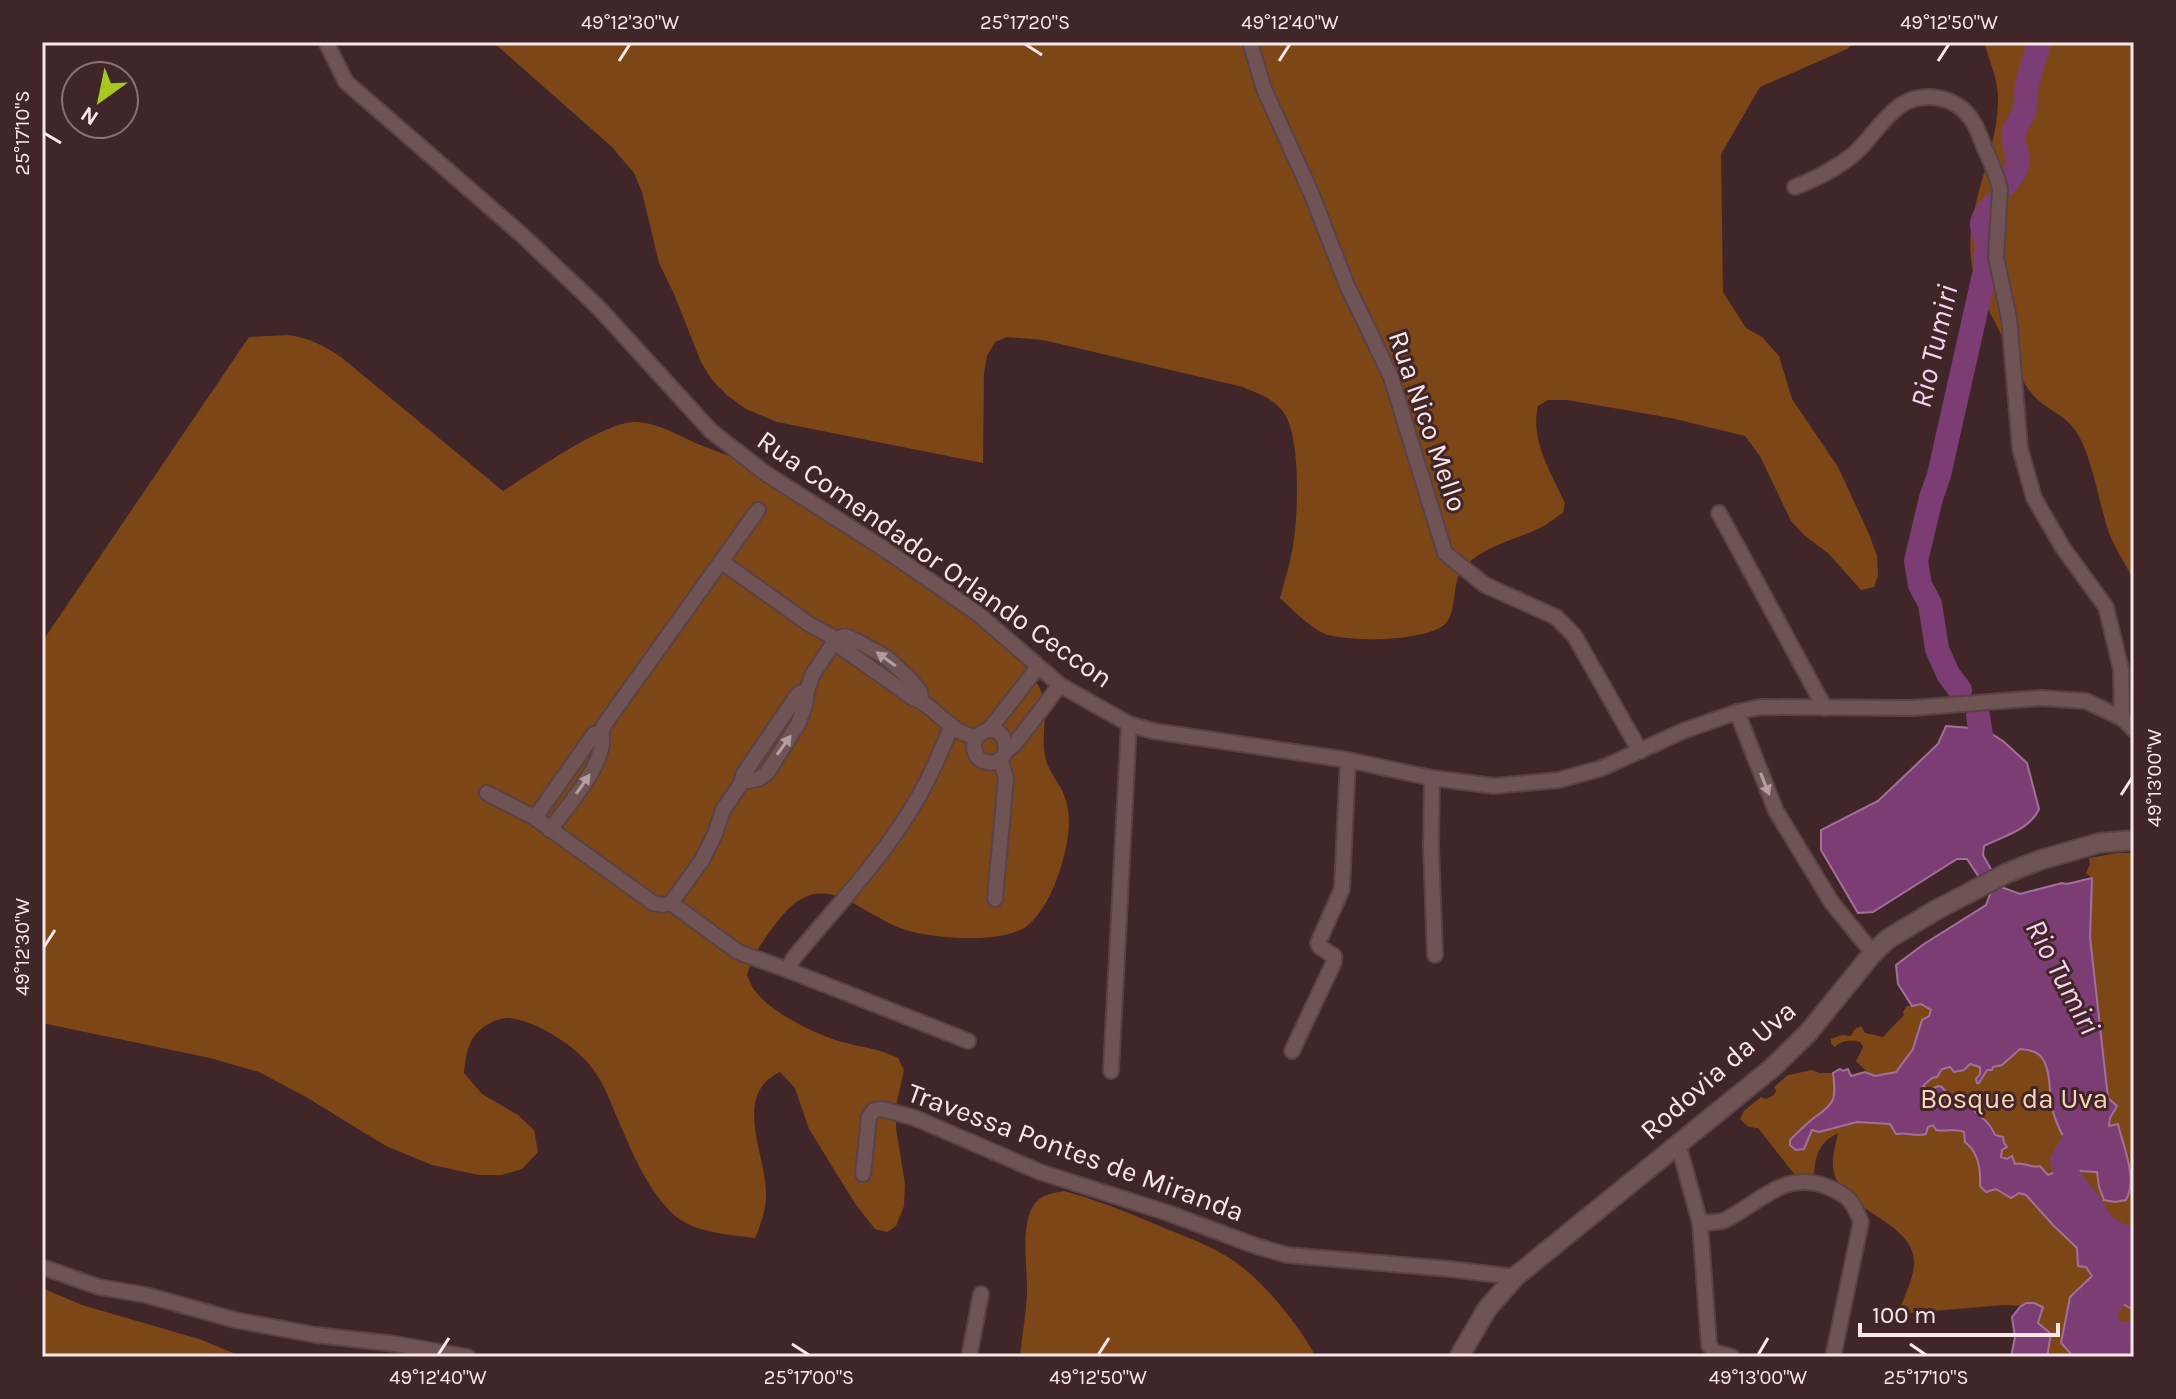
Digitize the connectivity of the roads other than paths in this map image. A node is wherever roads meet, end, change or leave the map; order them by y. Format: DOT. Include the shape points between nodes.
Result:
graph roads {
  1 [pos="326,42"];
  2 [pos="1250,42"];
  3 [pos="1795,187"];
  4 [pos="758,510"];
  5 [pos="1719,513"];
  6 [pos="722,562"];
  7 [pos="836,639"];
  8 [pos="1038,667"];
  9 [pos="1060,685"];
  10 [pos="1017,696"];
  11 [pos="1825,708"];
  12 [pos="1040,711"];
  13 [pos="1737,712"];
  14 [pos="2122,718"];
  15 [pos="1129,724"];
  16 [pos="951,727"];
  17 [pos="2134,730"];
  18 [pos="601,733"];
  19 [pos="983,734"];
  20 [pos="1640,751"];
  21 [pos="1003,755"];
  22 [pos="1348,760"];
  23 [pos="1432,778"];
  24 [pos="487,793"];
  25 [pos="535,818"];
  26 [pos="550,830"];
  27 [pos="2134,840"];
  28 [pos="995,899"];
  29 [pos="671,903"];
  30 [pos="1873,953"];
  31 [pos="1435,955"];
  32 [pos="788,970"];
  33 [pos="968,1041"];
  34 [pos="1292,1051"];
  35 [pos="1111,1071"];
  36 [pos="1678,1143"];
  37 [pos="863,1174"];
  38 [pos="1700,1223"];
  39 [pos="42,1267"];
  40 [pos="1515,1277"];
  41 [pos="981,1294"];
  42 [pos="468,1357"];
  43 [pos="969,1357"];
  44 [pos="1459,1357"];
  45 [pos="1732,1357"];
  46 [pos="1833,1357"];
  1 -- 8 [label="street, Rua Comendador Orlando Ceccon" via="346,82 598,307 711,431 765,473 977,613"];
  2 -- 20 [label="street, Rua Nico Mello" via="1264,89 1391,377 1445,553 1485,585 1556,617 1574,635"];
  3 -- 14 [label="street" via="1829,173 1902,105 1916,99 1939,97 1957,104 1972,120 2000,189 1996,257 2009,318 2020,448 2034,498 2106,607 2121,669"];
  4 -- 6 [label="street"];
  5 -- 11 [label="street"];
  6 -- 7 [label="street"];
  6 -- 18 [label="street"];
  7 -- 16 [label="street" via="845,636 886,657 910,679 921,701"];
  7 -- 29 [label="street" via="807,690 798,694 743,775 702,860"];
  8 -- 9 [label="street, Rua Comendador Orlando Ceccon"];
  8 -- 10 [label="street"];
  9 -- 12 [label="street"];
  9 -- 15 [label="street, Rua Comendador Orlando Ceccon"];
  10 -- 12 [label="street"];
  10 -- 19 [label="street"];
  11 -- 13 [label="street, Rua Comendador Orlando Ceccon"];
  11 -- 14 [label="street, Rua Comendador Orlando Ceccon" via="1912,708 2041,698 2086,701"];
  12 -- 21 [label="street"];
  13 -- 20 [label="street, Rua Comendador Orlando Ceccon"];
  13 -- 30 [label="street, one-way" via="1776,811 1832,903"];
  14 -- 17 [label="street, Rua Comendador Orlando Ceccon"];
  15 -- 22 [label="street, Rua Comendador Orlando Ceccon"];
  15 -- 35 [label="street"];
  16 -- 19 [label="street" via="965,735"];
  16 -- 32 [label="street" via="905,820"];
  18 -- 25 [label="street" via="594,734"];
  26 -- 18 [label="street, one-way" via="595,766"];
  19 -- 21 [label="street" via="994,730 1003,736"];
  19 -- 21 [label="street" via="973,747 981,760 991,763"];
  20 -- 23 [label="street, Rua Comendador Orlando Ceccon" via="1559,780 1494,786"];
  21 -- 28 [label="street" via="1006,778"];
  22 -- 23 [label="street, Rua Comendador Orlando Ceccon"];
  22 -- 34 [label="street" via="1342,889 1318,943 1334,962"];
  23 -- 31 [label="street"];
  24 -- 25 [label="street"];
  25 -- 26 [label="street"];
  26 -- 29 [label="street" via="653,903"];
  27 -- 30 [label="street, Rodovia da Uva" via="2099,843 2007,873 1906,928"];
  29 -- 32 [label="street" via="738,952"];
  30 -- 36 [label="street, Rodovia da Uva" via="1802,1039"];
  32 -- 33 [label="street"];
  36 -- 38 [label="street"];
  36 -- 40 [label="street, Rodovia da Uva"];
  37 -- 40 [label="street, Travessa Pontes de Miranda" via="869,1117 883,1109 1040,1172 1287,1255"];
  38 -- 45 [label="street" via="1709,1345"];
  38 -- 46 [label="street" via="1722,1221 1787,1184 1817,1183 1854,1204 1861,1222"];
  39 -- 42 [label="street" via="99,1287 235,1320"];
  40 -- 44 [label="street, Rodovia da Uva" via="1487,1309"];
  41 -- 43 [label="street"];
}
